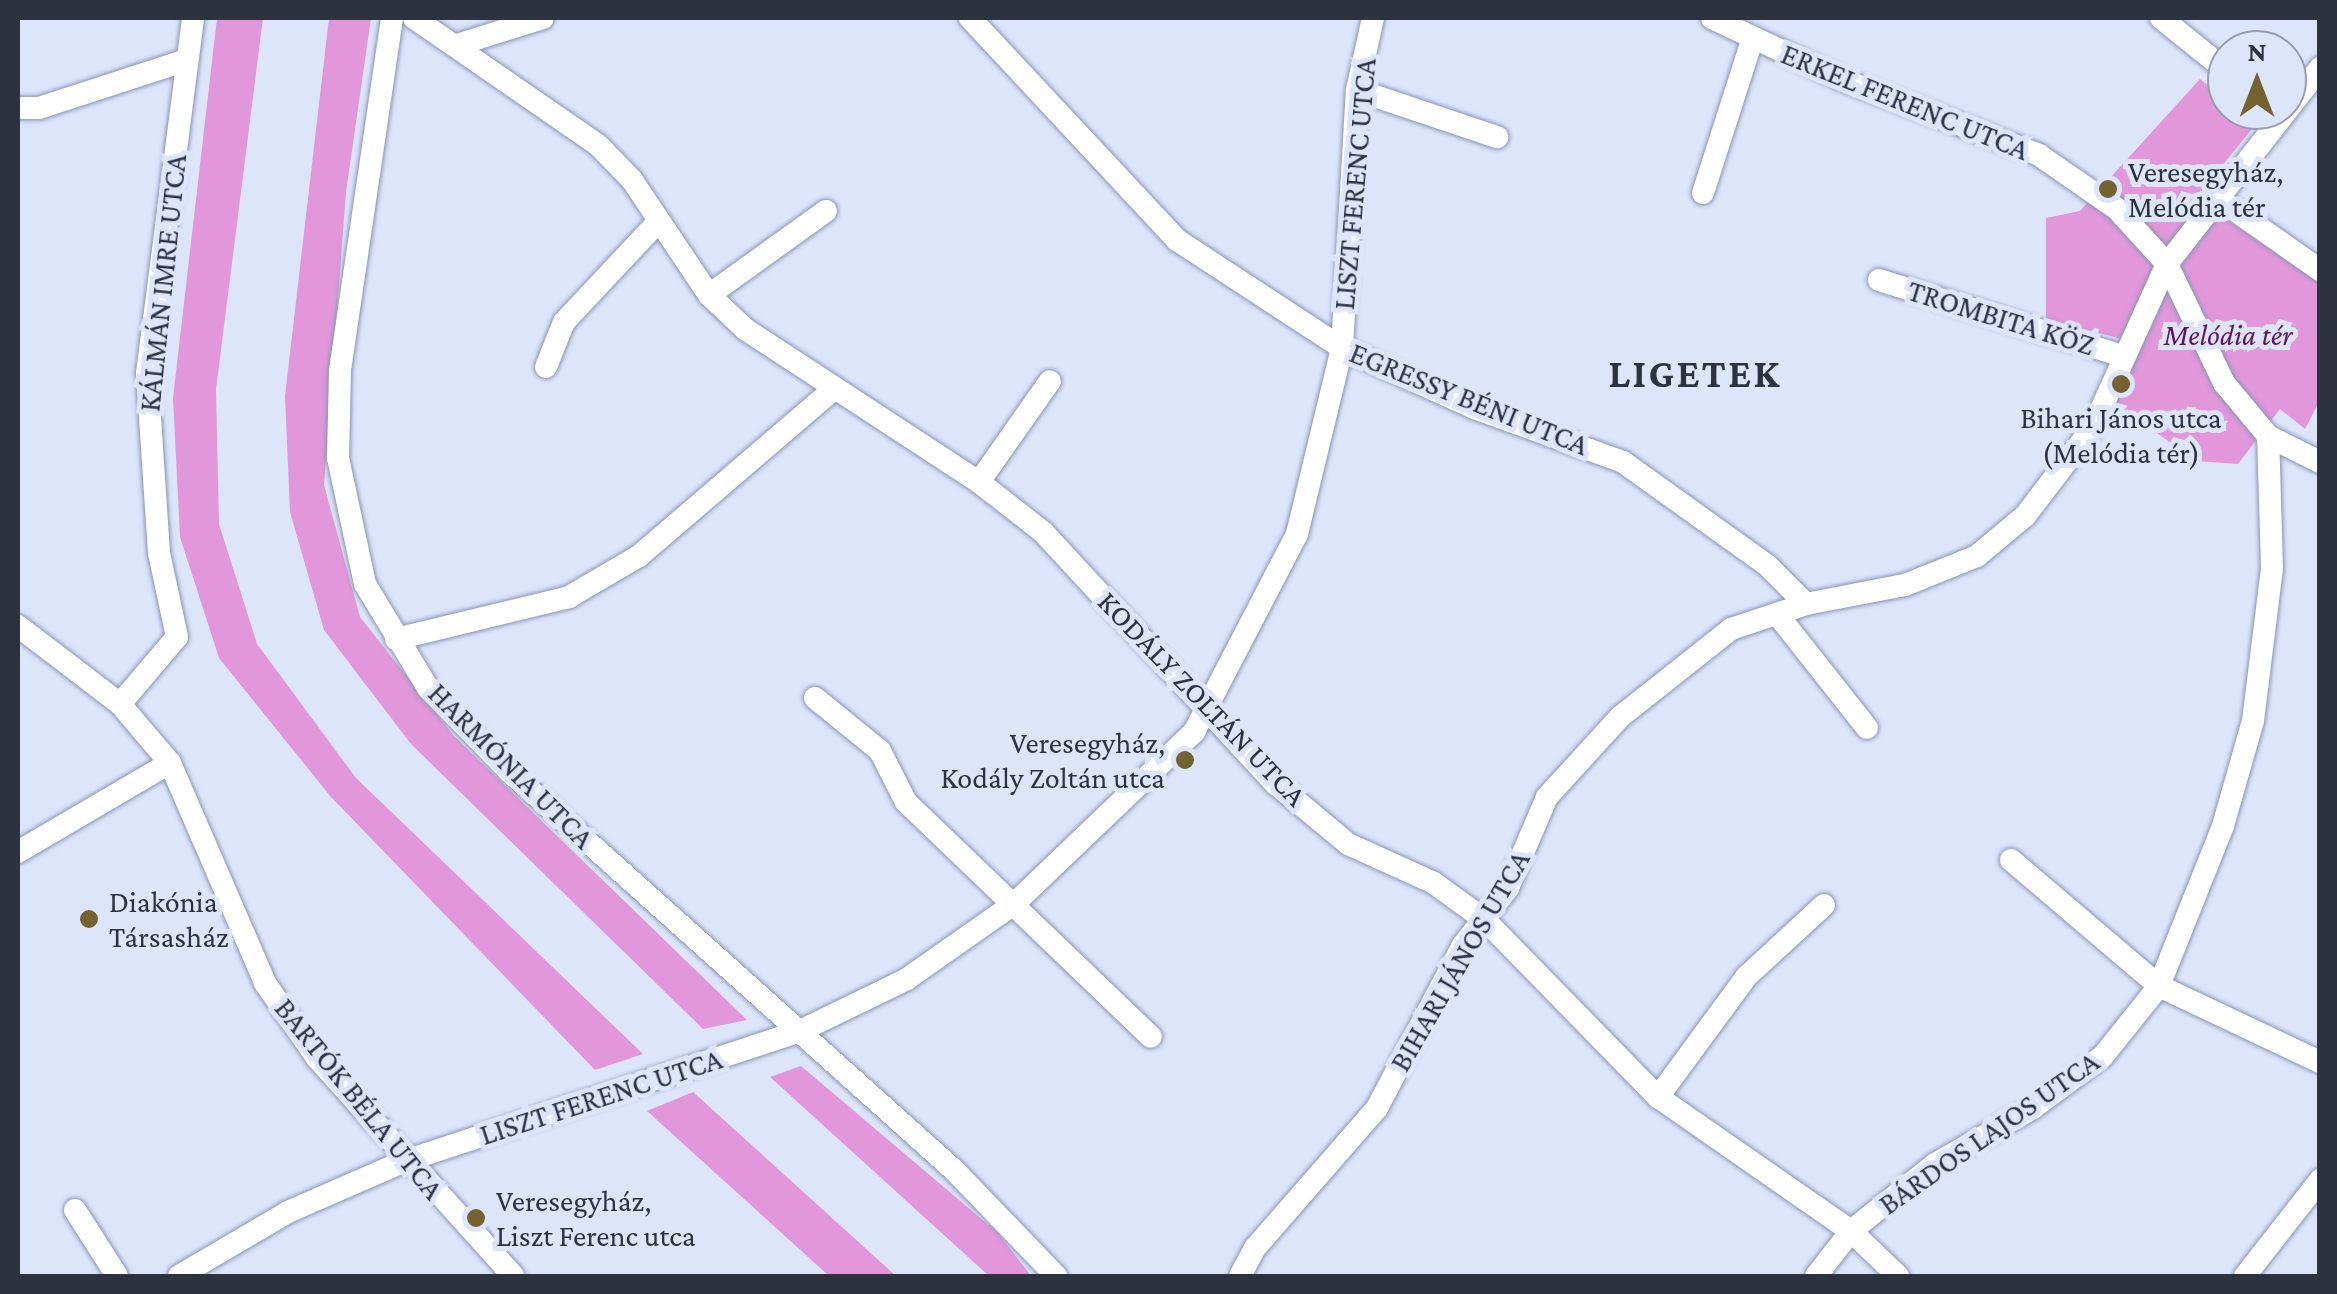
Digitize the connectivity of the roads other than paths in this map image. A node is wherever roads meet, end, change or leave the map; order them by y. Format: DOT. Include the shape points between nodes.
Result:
graph roads {
  1 [pos="193,18"];
  2 [pos="392,18"];
  3 [pos="414,18"];
  4 [pos="543,18"];
  5 [pos="970,18"];
  6 [pos="1373,18"];
  7 [pos="1715,18"];
  8 [pos="2161,18"];
  9 [pos="1752,40"];
  10 [pos="457,45"];
  11 [pos="2207,55"];
  12 [pos="188,60"];
  13 [pos="1357,90"];
  14 [pos="18,108"];
  15 [pos="2267,130"];
  16 [pos="1496,137"];
  17 [pos="1703,193"];
  18 [pos="2220,200"];
  19 [pos="826,212"];
  20 [pos="656,224"];
  21 [pos="2167,264"];
  22 [pos="2320,270"];
  23 [pos="1880,280"];
  24 [pos="708,295"];
  25 [pos="1342,348"];
  26 [pos="2122,356"];
  27 [pos="546,367"];
  28 [pos="1050,381"];
  29 [pos="833,390"];
  30 [pos="2268,436"];
  31 [pos="2320,462"];
  32 [pos="979,482"];
  33 [pos="1806,604"];
  34 [pos="1777,614"];
  35 [pos="18,626"];
  36 [pos="396,638"];
  37 [pos="815,698"];
  38 [pos="120,704"];
  39 [pos="1210,709"];
  40 [pos="1867,728"];
  41 [pos="170,763"];
  42 [pos="18,852"];
  43 [pos="2011,860"];
  44 [pos="1015,903"];
  45 [pos="1824,904"];
  46 [pos="1484,920"];
  47 [pos="2159,986"];
  48 [pos="798,1032"];
  49 [pos="1151,1037"];
  50 [pos="2320,1062"];
  51 [pos="1658,1096"];
  52 [pos="405,1161"];
  53 [pos="2320,1180"];
  54 [pos="75,1210"];
  55 [pos="1851,1231"];
  56 [pos="117,1276"];
  57 [pos="179,1276"];
  58 [pos="513,1276"];
  59 [pos="1056,1276"];
  60 [pos="1240,1276"];
  61 [pos="1816,1276"];
  62 [pos="1898,1276"];
  63 [pos="2245,1276"];
  1 -- 12 [label="street, KÁLMÁN IMRE UTCA"];
  2 -- 36 [label="street, HARMÓNIA UTCA" via="340,372 338,458 365,584"];
  3 -- 10 [label="street, KODÁLY ZOLTÁN UTCA"];
  4 -- 10 [label="street"];
  5 -- 25 [label="street, EGRESSY BÉNI UTCA" via="1177,240"];
  6 -- 13 [label="street, LISZT FERENC UTCA"];
  7 -- 9 [label="street, ERKEL FERENC UTCA"];
  8 -- 11 [label="street"];
  9 -- 17 [label="street"];
  9 -- 21 [label="street, ERKEL FERENC UTCA" via="2039,155 2118,209"];
  10 -- 20 [label="street, KODÁLY ZOLTÁN UTCA" via="598,144 632,180"];
  12 -- 14 [label="street" via="39,108"];
  12 -- 38 [label="street, KÁLMÁN IMRE UTCA" via="147,394 159,553 178,637"];
  13 -- 16 [label="street"];
  13 -- 25 [label="street, LISZT FERENC UTCA"];
  15 -- 18 [label="street, BIHARI JÁNOS UTCA"];
  18 -- 21 [label="street, BIHARI JÁNOS UTCA"];
  18 -- 22 [label="street"];
  19 -- 24 [label="street"];
  20 -- 24 [label="street, KODÁLY ZOLTÁN UTCA"];
  20 -- 27 [label="street" via="564,322"];
  21 -- 26 [label="street, BIHARI JÁNOS UTCA"];
  21 -- 30 [label="street, ERKEL FERENC UTCA" via="2224,383"];
  23 -- 26 [label="street, TROMBITA KÖZ"];
  24 -- 29 [label="street, KODÁLY ZOLTÁN UTCA"];
  25 -- 33 [label="street, EGRESSY BÉNI UTCA" via="1474,408 1623,462 1768,566"];
  25 -- 39 [label="street, LISZT FERENC UTCA" via="1297,534"];
  26 -- 33 [label="street, BIHARI JÁNOS UTCA" via="2093,427 2025,516 1978,556 1905,586"];
  28 -- 32 [label="street"];
  29 -- 32 [label="street, KODÁLY ZOLTÁN UTCA"];
  29 -- 36 [label="street" via="639,556 569,597"];
  30 -- 31 [label="street, ERKEL FERENC UTCA"];
  30 -- 47 [label="street, BÁRDOS LAJOS UTCA" via="2272,568 2253,721 2223,826"];
  32 -- 39 [label="street, KODÁLY ZOLTÁN UTCA" via="1044,534"];
  33 -- 34 [label="street, BIHARI JÁNOS UTCA"];
  34 -- 40 [label="street"];
  34 -- 46 [label="street, BIHARI JÁNOS UTCA" via="1731,629 1620,717 1547,798 1508,888"];
  35 -- 38 [label="street, BARTÓK BÉLA UTCA"];
  36 -- 48 [label="street, HARMÓNIA UTCA" via="428,688 511,773"];
  37 -- 44 [label="street" via="880,751 906,802"];
  38 -- 41 [label="street, BARTÓK BÉLA UTCA"];
  39 -- 44 [label="street, LISZT FERENC UTCA"];
  39 -- 46 [label="street, KODÁLY ZOLTÁN UTCA" via="1276,784 1348,844 1434,882"];
  41 -- 42 [label="street"];
  41 -- 52 [label="street, BARTÓK BÉLA UTCA" via="265,983 317,1058"];
  43 -- 47 [label="street"];
  44 -- 48 [label="street, LISZT FERENC UTCA" via="907,979"];
  44 -- 49 [label="street"];
  45 -- 51 [label="street" via="1746,977"];
  46 -- 51 [label="street, KODÁLY ZOLTÁN UTCA"];
  46 -- 60 [label="street, BIHARI JÁNOS UTCA" via="1463,945 1378,1108 1255,1248"];
  47 -- 50 [label="street"];
  47 -- 55 [label="street, BÁRDOS LAJOS UTCA" via="2102,1056 2033,1108 1935,1164"];
  48 -- 52 [label="street, LISZT FERENC UTCA"];
  48 -- 59 [label="street, HARMÓNIA UTCA" via="954,1171"];
  51 -- 55 [label="street, KODÁLY ZOLTÁN UTCA"];
  52 -- 57 [label="street, LISZT FERENC UTCA" via="288,1212"];
  52 -- 58 [label="street, BARTÓK BÉLA UTCA"];
  53 -- 63 [label="street"];
  54 -- 56 [label="street"];
  55 -- 61 [label="street, BÁRDOS LAJOS UTCA"];
  55 -- 62 [label="street, KODÁLY ZOLTÁN UTCA"];
}
